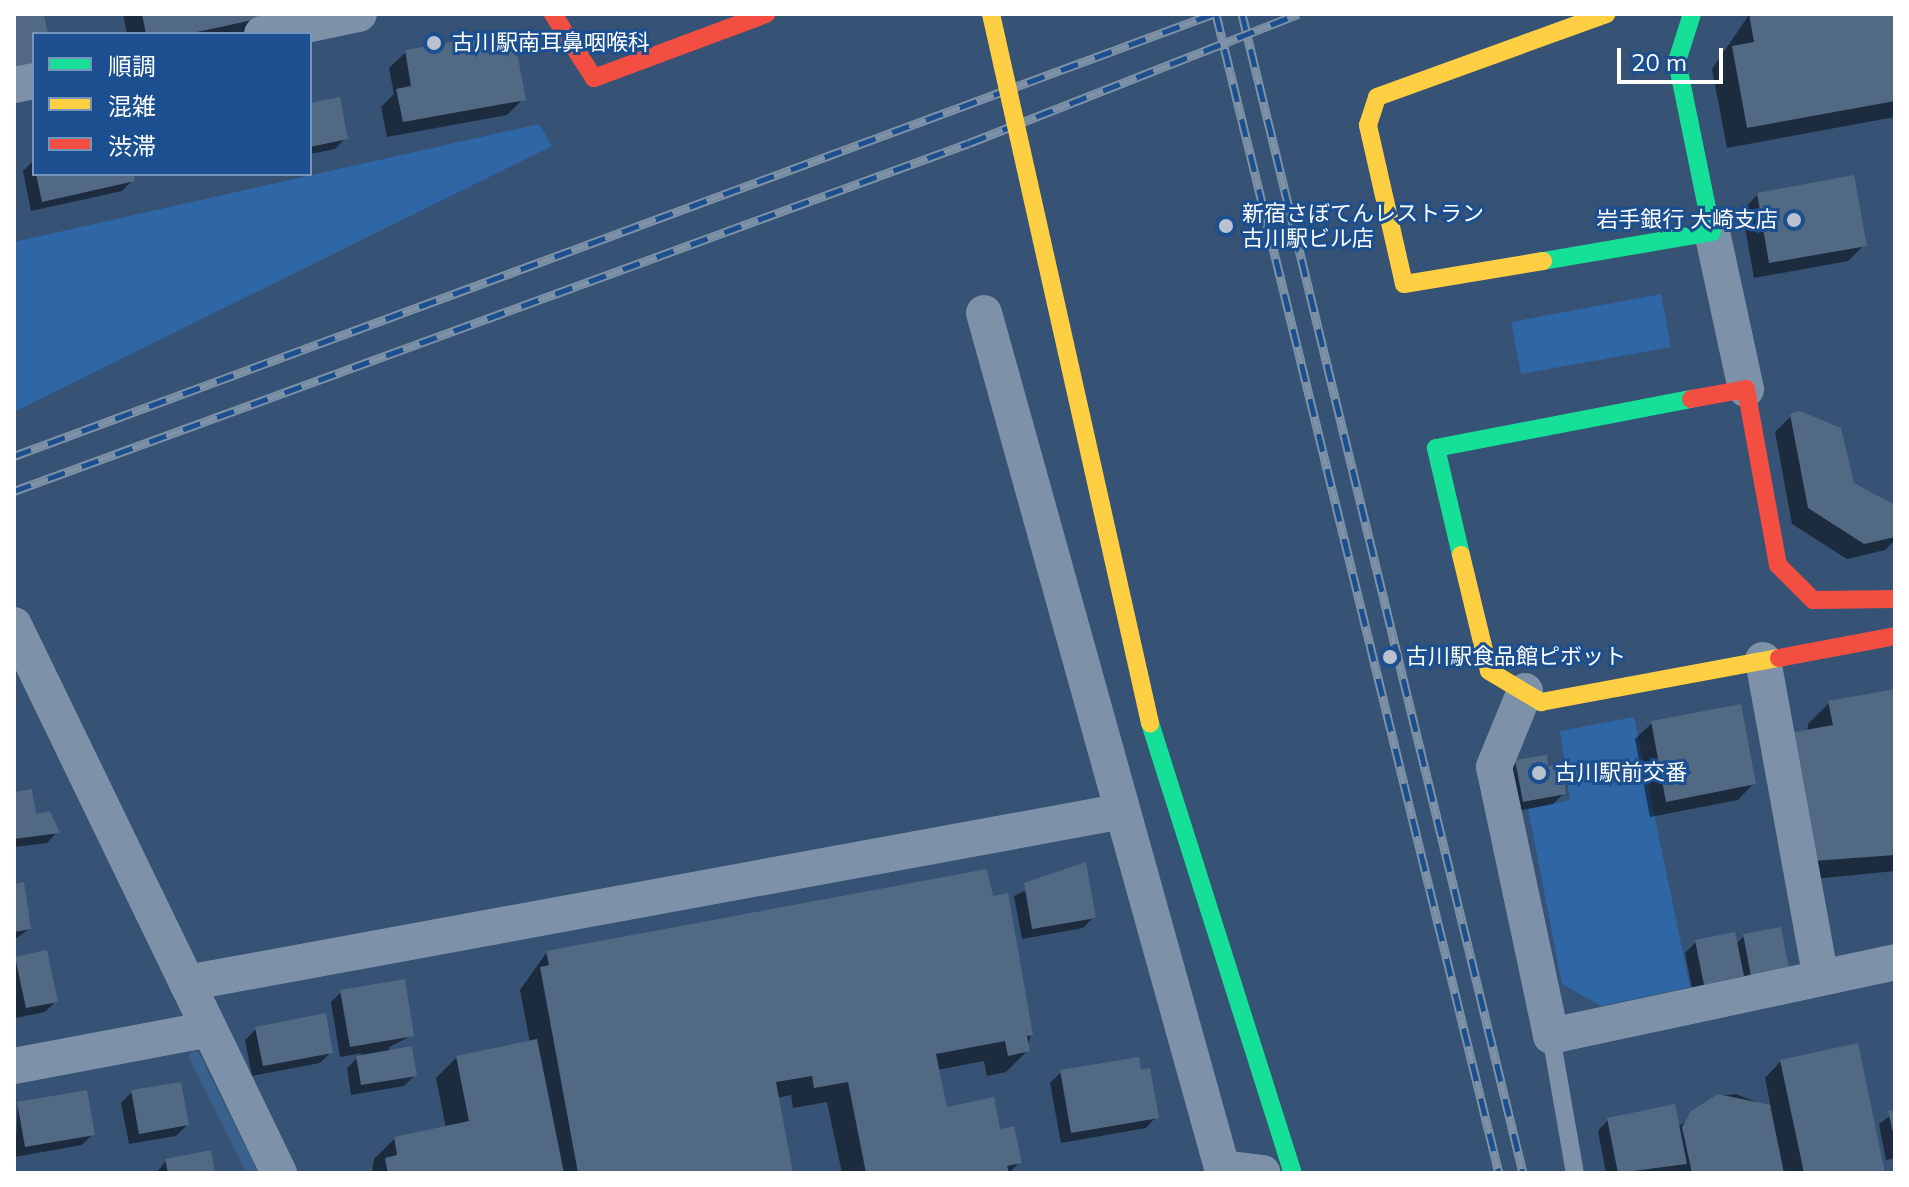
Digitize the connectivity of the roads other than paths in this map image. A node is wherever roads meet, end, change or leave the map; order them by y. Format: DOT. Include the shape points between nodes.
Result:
graph roads {
  1 [pos="359,14"];
  2 [pos="553,14"];
  3 [pos="766,14"];
  4 [pos="991,14"];
  5 [pos="1606,14"];
  6 [pos="1692,14"];
  7 [pos="314,18"];
  8 [pos="268,32"];
  9 [pos="1712,232"];
  10 [pos="984,313"];
  11 [pos="1746,389"];
  12 [pos="1895,599"];
  13 [pos="16,636"];
  14 [pos="1895,636"];
  15 [pos="1763,660"];
  16 [pos="1525,691"];
  17 [pos="1118,812"];
  18 [pos="1895,962"];
  19 [pos="1820,975"];
  20 [pos="187,983"];
  21 [pos="209,1029"];
  22 [pos="1551,1036"];
  23 [pos="14,1066"];
  24 [pos="279,1173"];
  25 [pos="1263,1173"];
  26 [pos="1293,1173"];
  27 [pos="1575,1173"];
  1 -- 7 [label="street"];
  2 -- 3 [label="street" via="594,78"];
  4 -- 26 [label="street, bridge" via="1150,723"];
  5 -- 9 [label="street" via="1377,97 1368,125 1404,284"];
  6 -- 9 [label="street" via="1677,61"];
  7 -- 8 [label="street"];
  9 -- 11 [label="street"];
  10 -- 17 [label="street"];
  11 -- 12 [label="street" via="1778,565 1813,600"];
  11 -- 16 [label="street" via="1436,448 1489,671"];
  13 -- 20 [label="street"];
  14 -- 15 [label="street"];
  15 -- 16 [label="street" via="1541,702"];
  15 -- 19 [label="street"];
  16 -- 22 [label="street" via="1494,767"];
  17 -- 20 [label="street"];
  17 -- 25 [label="street" via="1222,1168"];
  18 -- 19 [label="street"];
  19 -- 22 [label="street"];
  20 -- 21 [label="street"];
  21 -- 23 [label="street"];
  21 -- 24 [label="street"];
  22 -- 27 [label="lane"];
}
